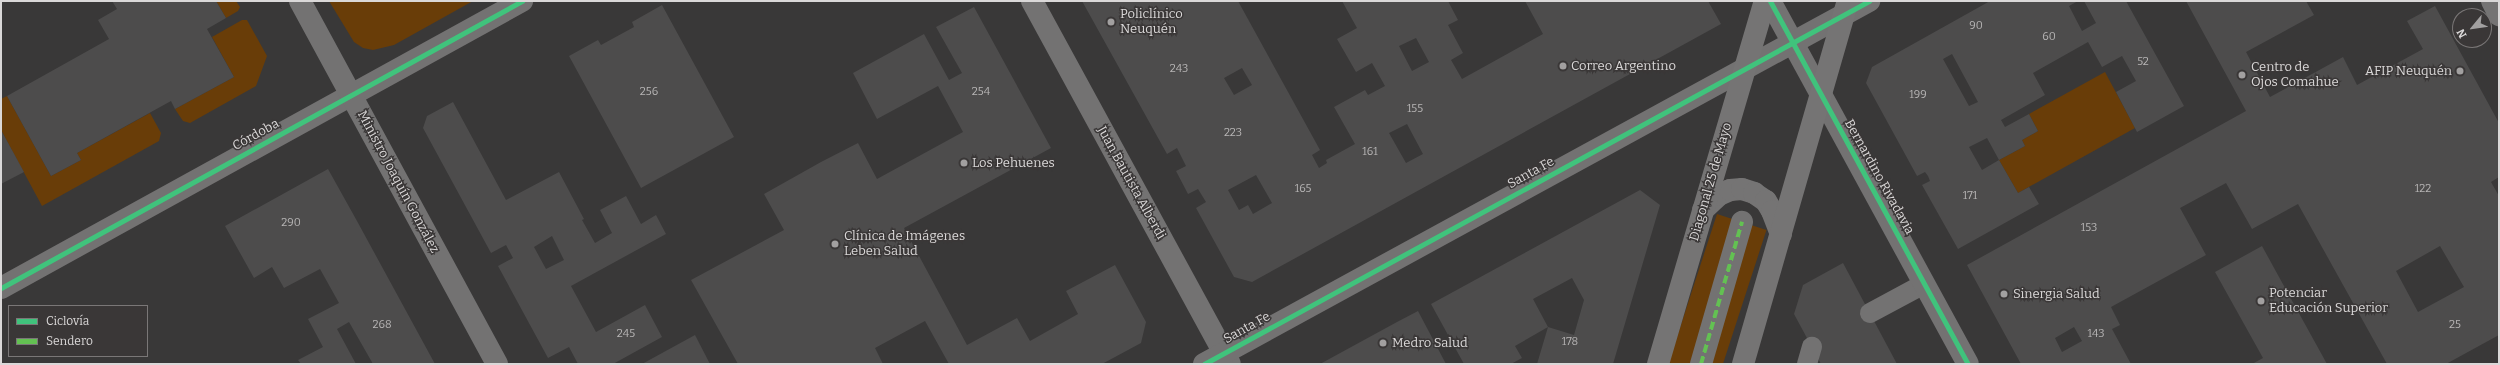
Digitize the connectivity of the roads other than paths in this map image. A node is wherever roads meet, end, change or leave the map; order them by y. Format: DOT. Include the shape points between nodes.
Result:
graph roads {
  1 [pos="300,1"];
  2 [pos="522,1"];
  3 [pos="1032,1"];
  4 [pos="1764,1"];
  5 [pos="1770,1"];
  6 [pos="1869,1"];
  7 [pos="2492,1"];
  8 [pos="1847,8"];
  9 [pos="2499,15"];
  10 [pos="1793,42"];
  11 [pos="1744,69"];
  12 [pos="1821,94"];
  13 [pos="351,95"];
  14 [pos="1703,210"];
  15 [pos="1742,222"];
  16 [pos="1781,234"];
  17 [pos="3,283"];
  18 [pos="1924,284"];
  19 [pos="1870,313"];
  20 [pos="1227,358"];
  21 [pos="1746,363"];
  22 [pos="497,364"];
  23 [pos="1204,364"];
  24 [pos="1658,364"];
  25 [pos="1701,364"];
  26 [pos="1968,364"];
  1 -- 13 [label="street, Ministro Joaquín González"];
  2 -- 13 [label="street, Córdoba"];
  3 -- 20 [label="street, Juan Bautista Alberdi"];
  4 -- 11 [label="main road, Diagonal 25 de Mayo"];
  5 -- 10 [label="street, Bernardino Rivadavia"];
  6 -- 8 [label="street, Santa Fe"];
  7 -- 9 [label="main road"];
  8 -- 10 [label="street, Santa Fe"];
  8 -- 12 [label="main road"];
  10 -- 11 [label="street, Santa Fe"];
  10 -- 12 [label="street, Bernardino Rivadavia"];
  11 -- 14 [label="main road, Diagonal 25 de Mayo"];
  11 -- 20 [label="street, Santa Fe"];
  12 -- 16 [label="main road"];
  12 -- 18 [label="street, Bernardino Rivadavia"];
  13 -- 17 [label="street, Córdoba"];
  13 -- 22 [label="street, Ministro Joaquín González"];
  14 -- 16 [label="main road" via="1711,200 1730,190 1748,191 1766,201"];
  14 -- 24 [label="main road, Diagonal 25 de Mayo"];
  15 -- 25 [label="street"];
  16 -- 21 [label="main road"];
  18 -- 19 [label="lane"];
  18 -- 26 [label="street, Bernardino Rivadavia"];
  20 -- 23 [label="street, Santa Fe"];
}
